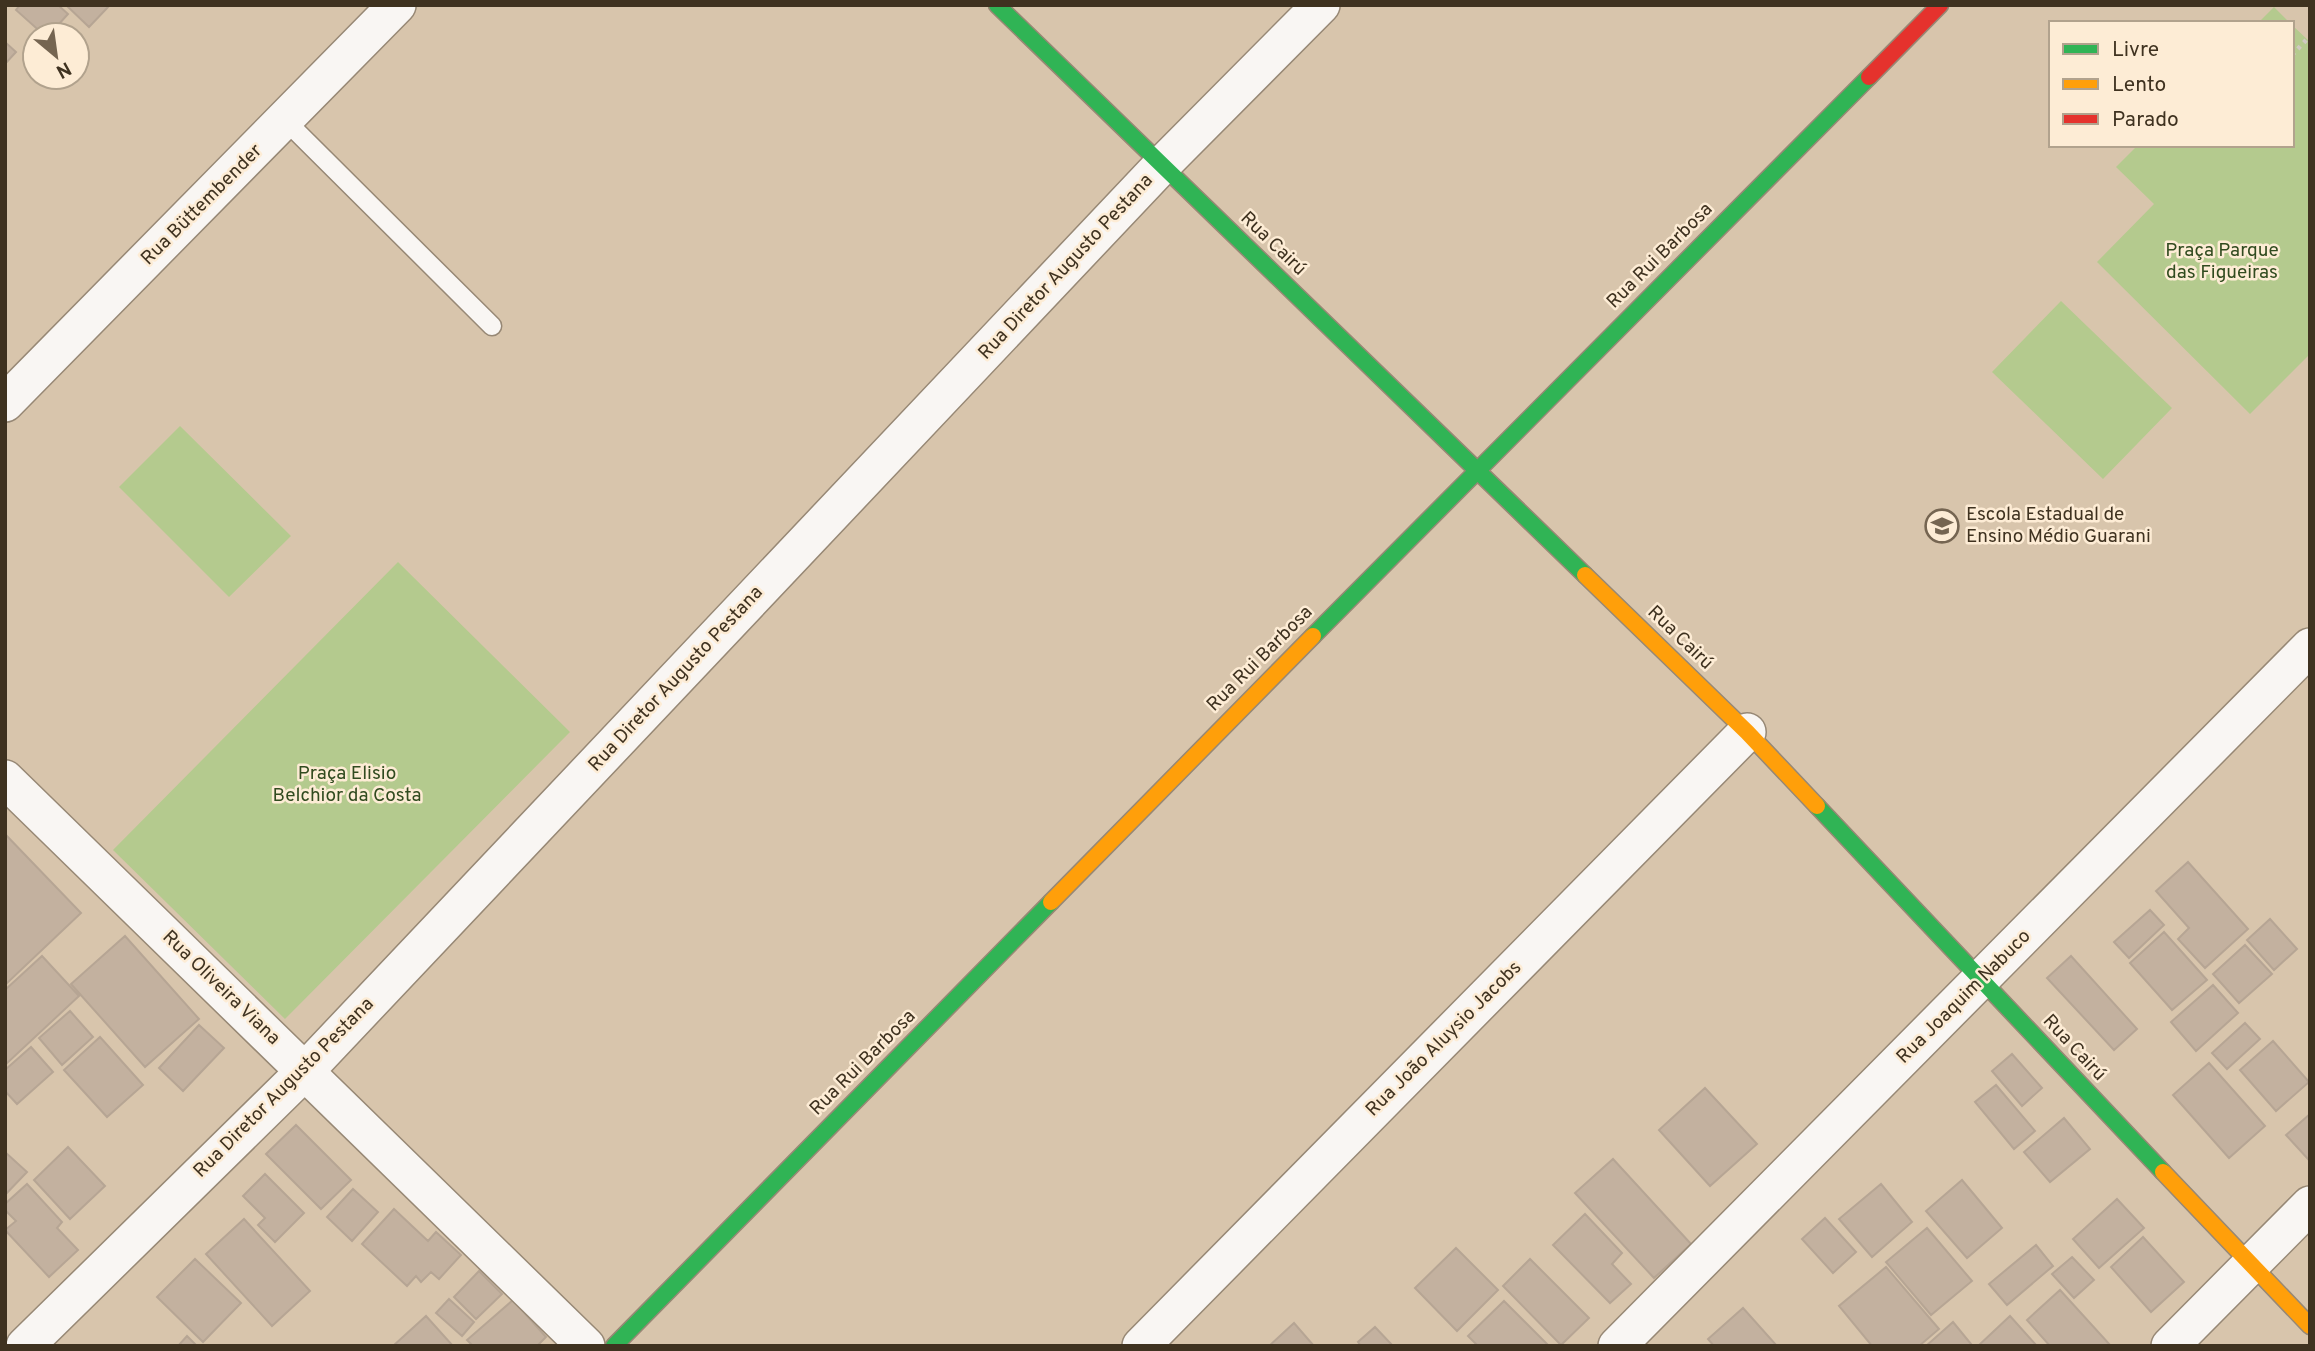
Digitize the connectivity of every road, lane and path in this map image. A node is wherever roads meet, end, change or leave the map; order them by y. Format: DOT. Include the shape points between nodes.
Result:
graph roads {
  1 [pos="397,5"];
  2 [pos="997,5"];
  3 [pos="1321,5"];
  4 [pos="1940,5"];
  5 [pos="2310,36"];
  6 [pos="2294,53"];
  7 [pos="285,120"];
  8 [pos="1162,165"];
  9 [pos="492,326"];
  10 [pos="5,403"];
  11 [pos="1476,470"];
  12 [pos="2310,647"];
  13 [pos="1747,732"];
  14 [pos="5,779"];
  15 [pos="1981,979"];
  16 [pos="306,1070"];
  17 [pos="2310,1205"];
  18 [pos="2250,1265"];
  19 [pos="2310,1326"];
  20 [pos="25,1346"];
  21 [pos="586,1346"];
  22 [pos="614,1346"];
  23 [pos="1141,1346"];
  24 [pos="1616,1346"];
  25 [pos="2170,1346"];
  1 -- 7 [label="street, Rua Büttembender"];
  2 -- 8 [label="main road, Rua Cairú"];
  3 -- 8 [label="street, Rua Diretor Augusto Pestana"];
  4 -- 11 [label="main road, Rua Rui Barbosa"];
  5 -- 6 [label="path"];
  7 -- 9 [label="lane"];
  7 -- 10 [label="street, Rua Büttembender"];
  8 -- 11 [label="main road, Rua Cairú"];
  8 -- 16 [label="street, Rua Diretor Augusto Pestana"];
  11 -- 13 [label="main road, Rua Cairú"];
  11 -- 22 [label="main road, Rua Rui Barbosa"];
  12 -- 15 [label="street, Rua Joaquim Nabuco"];
  13 -- 15 [label="main road, Rua Cairú"];
  13 -- 23 [label="street, Rua João Aluysio Jacobs"];
  14 -- 16 [label="street, Rua Oliveira Viana"];
  15 -- 18 [label="main road, Rua Cairú"];
  15 -- 24 [label="street, Rua Joaquim Nabuco"];
  16 -- 20 [label="street, Rua Diretor Augusto Pestana"];
  16 -- 21 [label="street, Rua Oliveira Viana"];
  17 -- 18 [label="street"];
  18 -- 19 [label="main road, Rua Cairú"];
  18 -- 25 [label="street"];
}
